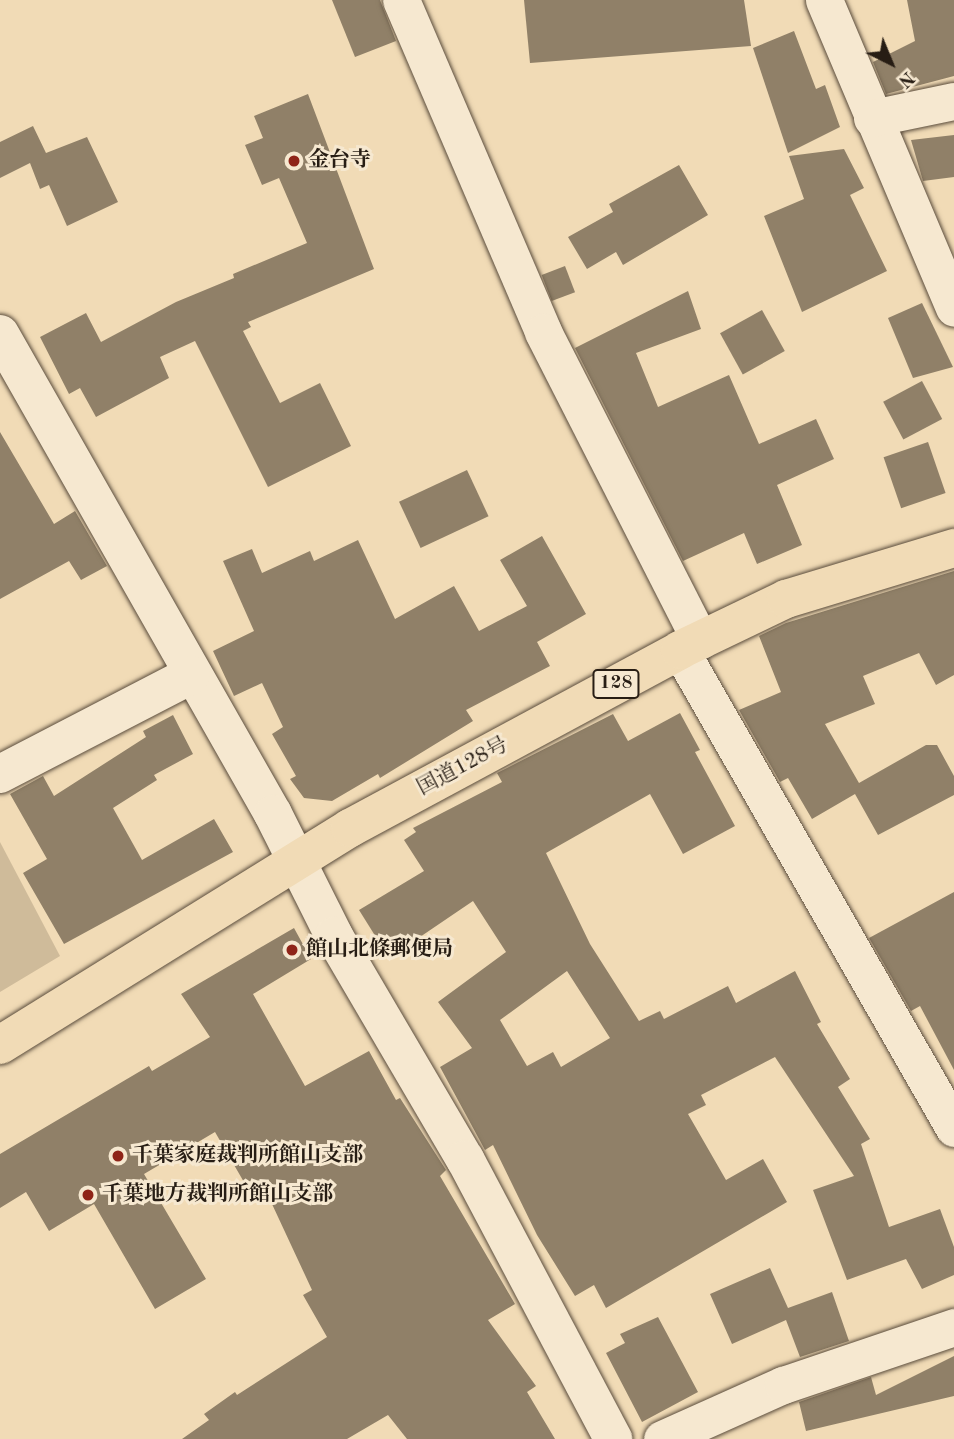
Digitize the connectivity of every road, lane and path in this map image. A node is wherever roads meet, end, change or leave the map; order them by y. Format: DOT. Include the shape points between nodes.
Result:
graph roads {
  1 [pos="401,0"];
  2 [pos="824,0"];
  3 [pos="954,101"];
  4 [pos="872,118"];
  5 [pos="942,248"];
  6 [pos="954,308"];
  7 [pos="0,334"];
  8 [pos="954,548"];
  9 [pos="690,645"];
  10 [pos="191,675"];
  11 [pos="0,774"];
  12 [pos="297,862"];
  13 [pos="0,1045"];
  14 [pos="954,1128"];
  15 [pos="954,1327"];
  16 [pos="613,1439"];
  17 [pos="662,1439"];
  1 -- 9 [label="street" via="543,332"];
  2 -- 4 [label="street"];
  3 -- 4 [label="street"];
  4 -- 5 [label="street"];
  5 -- 6 [label="street"];
  7 -- 10 [label="street"];
  8 -- 9 [label="highway, 国道128号 / 128" via="786,599"];
  9 -- 12 [label="highway, 国道128号 / 128" via="349,828"];
  9 -- 14 [label="street"];
  10 -- 11 [label="street"];
  10 -- 12 [label="street"];
  12 -- 13 [label="highway, 国道128号 / 128"];
  12 -- 16 [label="street" via="334,936 465,1160"];
  15 -- 17 [label="street" via="783,1385"];
}
